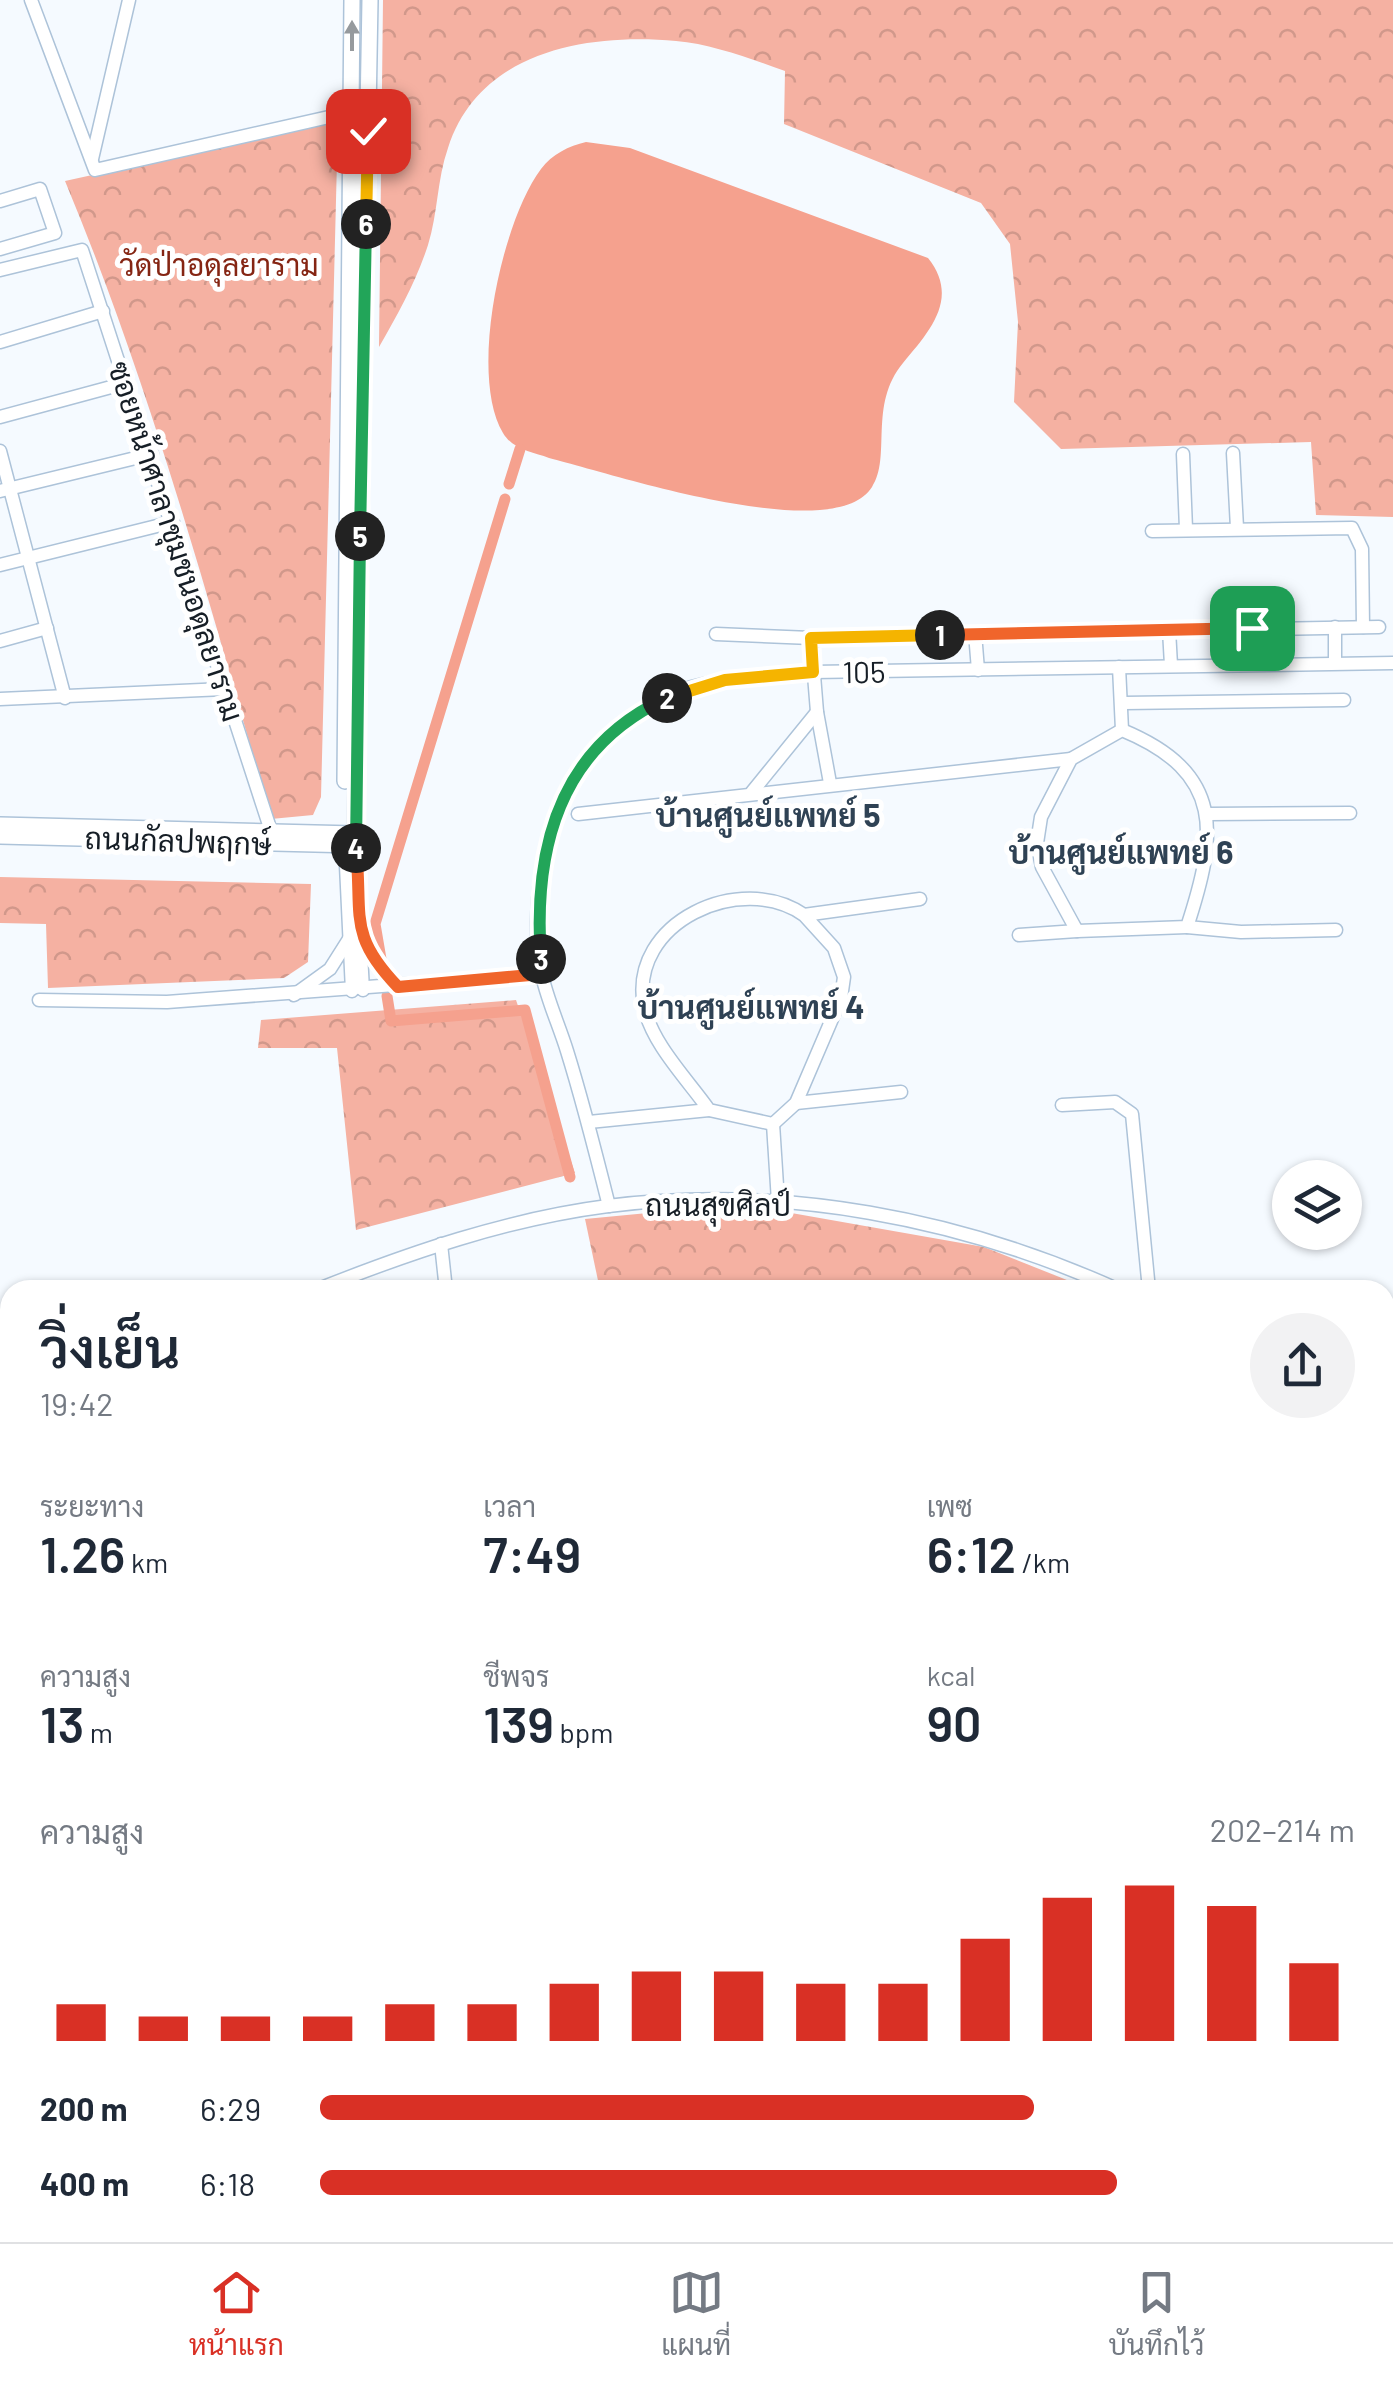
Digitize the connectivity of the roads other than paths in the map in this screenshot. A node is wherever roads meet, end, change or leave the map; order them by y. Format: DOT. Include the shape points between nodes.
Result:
graph roads {
  1 [pos="31,0"];
  2 [pos="130,0"];
  3 [pos="352,0"];
  4 [pos="370,0"];
  5 [pos="351,112"];
  6 [pos="91,162"];
  7 [pos="0,200"];
  8 [pos="0,248"];
  9 [pos="357,261"];
  10 [pos="0,270"];
  11 [pos="103,311"];
  12 [pos="0,342"];
  13 [pos="126,383"];
  14 [pos="0,418"];
  15 [pos="0,451"];
  16 [pos="152,454"];
  17 [pos="1183,454"];
  18 [pos="1233,454"];
  19 [pos="5,490"];
  20 [pos="174,522"];
  21 [pos="1237,528"];
  22 [pos="1186,529"];
  23 [pos="1152,531"];
  24 [pos="29,558"];
  25 [pos="0,566"];
  26 [pos="1335,627"];
  27 [pos="1364,627"];
  28 [pos="1379,627"];
  29 [pos="48,628"];
  30 [pos="1169,630"];
  31 [pos="716,634"];
  32 [pos="975,634"];
  33 [pos="811,638"];
  34 [pos="0,641"];
  35 [pos="1335,663"];
  36 [pos="1393,663"];
  37 [pos="1119,666"];
  38 [pos="1170,666"];
  39 [pos="978,670"];
  40 [pos="813,672"];
  41 [pos="224,690"];
  42 [pos="65,698"];
  43 [pos="0,699"];
  44 [pos="1344,700"];
  45 [pos="1124,703"];
  46 [pos="817,712"];
  47 [pos="1122,730"];
  48 [pos="1072,759"];
  49 [pos="830,783"];
  50 [pos="752,792"];
  51 [pos="578,814"];
  52 [pos="1209,814"];
  53 [pos="1350,814"];
  54 [pos="0,824"];
  55 [pos="271,832"];
  56 [pos="0,836"];
  57 [pos="350,839"];
  58 [pos="920,899"];
  59 [pos="804,915"];
  60 [pos="1187,927"];
  61 [pos="1077,930"];
  62 [pos="1336,930"];
  63 [pos="1019,935"];
  64 [pos="356,936"];
  65 [pos="542,974"];
  66 [pos="398,987"];
  67 [pos="357,990"];
  68 [pos="293,996"];
  69 [pos="39,1000"];
  70 [pos="901,1092"];
  71 [pos="796,1102"];
  72 [pos="1062,1105"];
  73 [pos="709,1110"];
  74 [pos="589,1122"];
  75 [pos="773,1124"];
  76 [pos="778,1200"];
  77 [pos="609,1206"];
  78 [pos="441,1244"];
  79 [pos="343,1280"];
  80 [pos="445,1280"];
  81 [pos="1093,1280"];
  82 [pos="1148,1280"];
  1 -- 6 [label="street"];
  2 -- 6 [label="street"];
  5 -- 3 [label="main road, one-way"];
  4 -- 9 [label="main road"];
  5 -- 6 [label="street" via="95,170"];
  5 -- 9 [label="main road"];
  7 -- 8 [label="street" via="40,189 55,233"];
  9 -- 57 [label="main road"];
  10 -- 11 [label="street, ซอยหน้าศาลาชุมชนอดุลยาราม" via="82,250"];
  11 -- 12 [label="street"];
  11 -- 13 [label="street, ซอยหน้าศาลาชุมชนอดุลยาราม"];
  13 -- 14 [label="street"];
  13 -- 16 [label="street, ซอยหน้าศาลาชุมชนอดุลยาราม"];
  15 -- 19 [label="street"];
  16 -- 19 [label="street"];
  16 -- 20 [label="street, ซอยหน้าศาลาชุมชนอดุลยาราม"];
  17 -- 22 [label="street"];
  18 -- 21 [label="street"];
  19 -- 24 [label="street"];
  20 -- 24 [label="street"];
  20 -- 41 [label="street, ซอยหน้าศาลาชุมชนอดุลยาราม"];
  21 -- 22 [label="street"];
  21 -- 27 [label="street" via="1344,526 1357,532"];
  22 -- 23 [label="street"];
  24 -- 25 [label="street"];
  24 -- 29 [label="street"];
  26 -- 27 [label="street"];
  26 -- 30 [label="street"];
  26 -- 35 [label="street"];
  27 -- 28 [label="street"];
  29 -- 34 [label="street"];
  29 -- 42 [label="street"];
  30 -- 32 [label="street"];
  30 -- 38 [label="street"];
  31 -- 33 [label="street"];
  32 -- 33 [label="street"];
  32 -- 39 [label="street"];
  33 -- 40 [label="street"];
  35 -- 36 [label="street, 105"];
  35 -- 38 [label="street, 105"];
  37 -- 38 [label="street, 105"];
  37 -- 39 [label="street, 105"];
  37 -- 45 [label="street"];
  39 -- 40 [label="street, 105"];
  40 -- 46 [label="street"];
  40 -- 65 [label="street, 105" via="689,688 636,717 596,750 568,791 544,852 537,894"];
  41 -- 42 [label="street"];
  41 -- 55 [label="street, ซอยหน้าศาลาชุมชนอดุลยาราม"];
  42 -- 43 [label="street"];
  44 -- 45 [label="street"];
  45 -- 47 [label="street"];
  46 -- 49 [label="street"];
  46 -- 50 [label="street"];
  47 -- 48 [label="street"];
  47 -- 52 [label="street" via="1177,762"];
  48 -- 49 [label="street"];
  48 -- 61 [label="street" via="1040,817 1038,843 1042,867"];
  49 -- 50 [label="street"];
  50 -- 51 [label="street"];
  52 -- 53 [label="street"];
  52 -- 60 [label="street" via="1208,856"];
  54 -- 55 [label="main road, ถนนกัลปพฤกษ์"];
  55 -- 57 [label="main road, ถนนกัลปพฤกษ์"];
  56 -- 57 [label="main road, ถนนกัลปพฤกษ์"];
  57 -- 64 [label="street"];
  58 -- 59 [label="street"];
  59 -- 71 [label="street" via="834,948 844,977"];
  59 -- 73 [label="street" via="788,905 718,901 664,931 653,946 643,978 648,1022"];
  60 -- 61 [label="street"];
  60 -- 62 [label="street"];
  61 -- 63 [label="street"];
  64 -- 66 [label="street"];
  64 -- 67 [label="street"];
  64 -- 68 [label="street" via="330,969"];
  65 -- 66 [label="street"];
  65 -- 74 [label="street, 105"];
  66 -- 67 [label="street"];
  67 -- 68 [label="street"];
  68 -- 69 [label="street"];
  70 -- 71 [label="street"];
  71 -- 75 [label="street"];
  72 -- 82 [label="street" via="1115,1102 1132,1114"];
  73 -- 74 [label="street"];
  73 -- 75 [label="street"];
  74 -- 77 [label="street, 105"];
  75 -- 76 [label="street"];
  76 -- 77 [label="street, ถนนสุขศิลป์"];
  76 -- 81 [label="street, ถนนสุขศิลป์" via="864,1210 986,1238"];
  77 -- 78 [label="street, ถนนสุขศิลป์"];
  78 -- 79 [label="street, ถนนสุขศิลป์"];
  78 -- 80 [label="street"];
}
